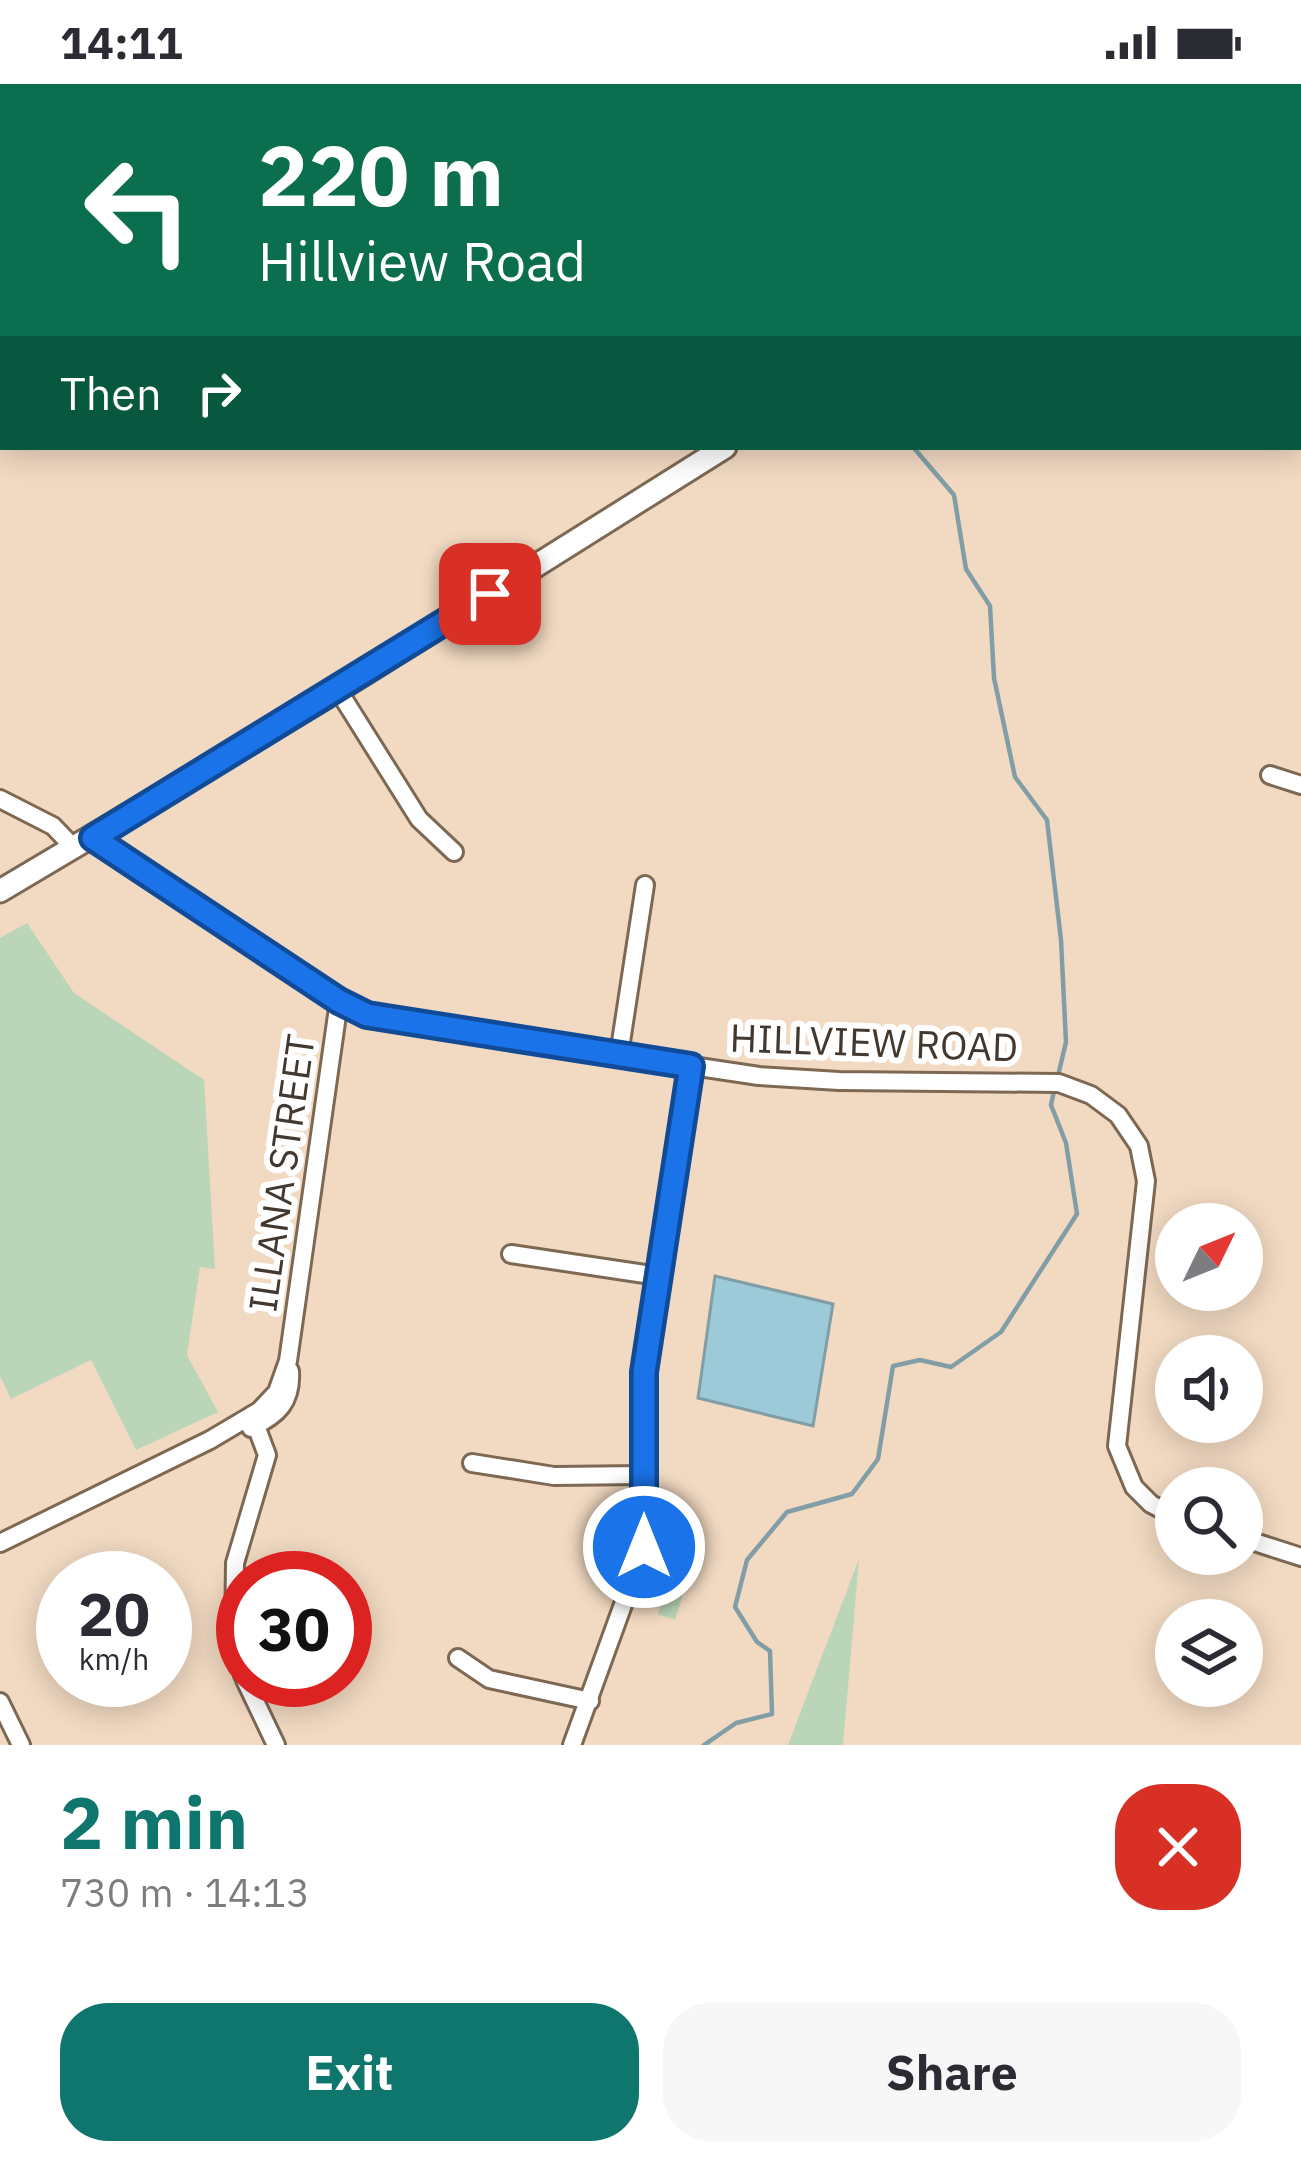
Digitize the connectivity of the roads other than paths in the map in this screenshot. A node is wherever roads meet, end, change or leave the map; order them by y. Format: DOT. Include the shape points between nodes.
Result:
graph roads {
  1 [pos="719,450"];
  2 [pos="338,690"];
  3 [pos="1270,775"];
  4 [pos="1301,784"];
  5 [pos="0,799"];
  6 [pos="84,844"];
  7 [pos="454,851"];
  8 [pos="645,885"];
  9 [pos="0,891"];
  10 [pos="339,1001"];
  11 [pos="620,1055"];
  12 [pos="691,1066"];
  13 [pos="511,1254"];
  14 [pos="658,1276"];
  15 [pos="254,1420"];
  16 [pos="472,1463"];
  17 [pos="644,1475"];
  18 [pos="1155,1506"];
  19 [pos="0,1543"];
  20 [pos="1263,1545"];
  21 [pos="238,1551"];
  22 [pos="1301,1557"];
  23 [pos="458,1658"];
  24 [pos="0,1702"];
  25 [pos="590,1702"];
  26 [pos="258,1707"];
  27 [pos="21,1745"];
  28 [pos="276,1745"];
  29 [pos="572,1745"];
  1 -- 2 [label="street"];
  2 -- 6 [label="street"];
  2 -- 7 [label="street" via="418,819"];
  3 -- 4 [label="street"];
  5 -- 6 [label="street, HILLVIEW ROAD"];
  6 -- 9 [label="street"];
  6 -- 10 [label="street, HILLVIEW ROAD"];
  8 -- 11 [label="street"];
  10 -- 11 [label="street, HILLVIEW ROAD" via="386,1021"];
  10 -- 15 [label="street, ILLANA STREET" via="288,1398 275,1415"];
  11 -- 12 [label="street, HILLVIEW ROAD"];
  12 -- 14 [label="street"];
  12 -- 18 [label="street, HILLVIEW ROAD" via="838,1081 1059,1083 1112,1109 1132,1133 1146,1191 1117,1446 1134,1487"];
  13 -- 14 [label="street"];
  14 -- 17 [label="street" via="644,1372"];
  15 -- 19 [label="street, ILLANA STREET"];
  15 -- 21 [label="street" via="267,1460"];
  16 -- 17 [label="street" via="554,1476"];
  17 -- 25 [label="street" via="641,1558"];
  20 -- 22 [label="street"];
  23 -- 25 [label="street" via="489,1679"];
  24 -- 27 [label="street"];
  25 -- 29 [label="street"];
  26 -- 28 [label="street"];
}
